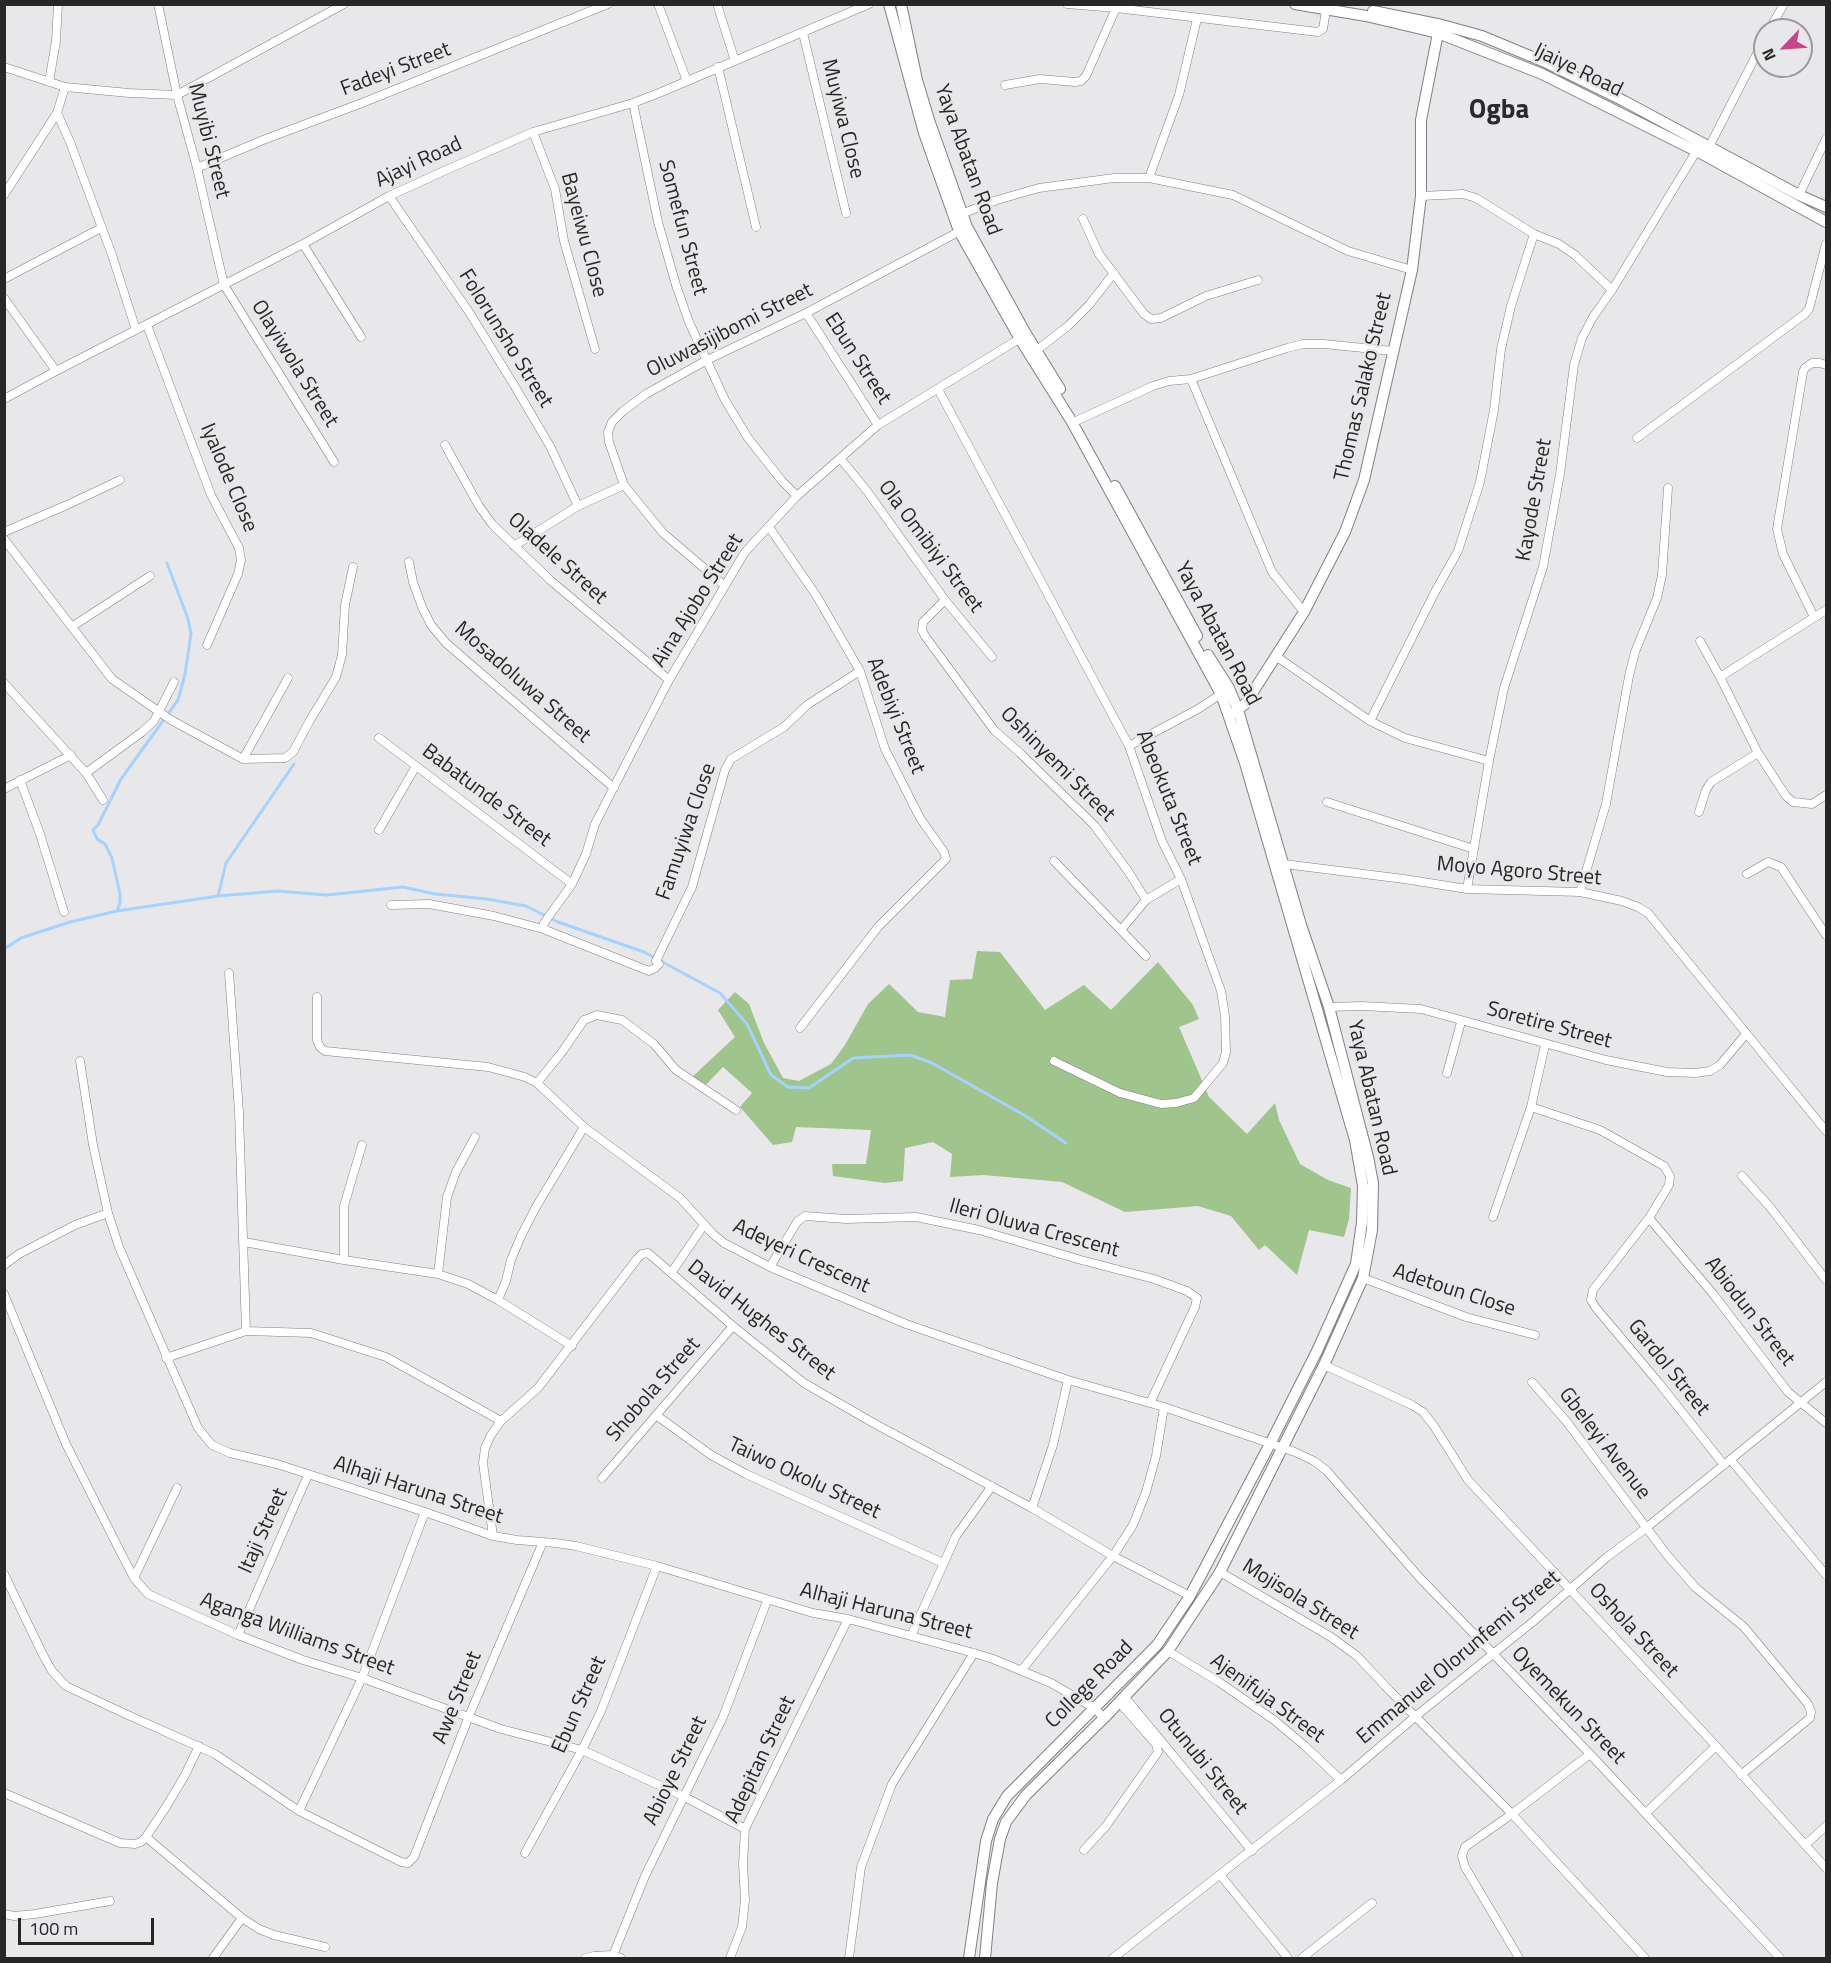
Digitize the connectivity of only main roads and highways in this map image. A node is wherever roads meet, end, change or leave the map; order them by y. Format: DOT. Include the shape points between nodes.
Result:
graph roads {
  1 [pos="889,4"];
  2 [pos="901,4"];
  3 [pos="1295,4"];
  4 [pos="1337,4"];
  5 [pos="1374,11"];
  6 [pos="1440,29"];
  7 [pos="1703,150"];
  8 [pos="1827,207"];
  9 [pos="957,215"];
  10 [pos="1827,222"];
  11 [pos="1023,336"];
  12 [pos="1225,691"];
  13 [pos="1234,713"];
  14 [pos="1270,1444"];
  15 [pos="1282,1448"];
  16 [pos="969,1959"];
  17 [pos="985,1959"];
  1 -- 9 [label="main road, Yaya Abatan Road" via="924,133"];
  2 -- 9 [label="main road, Yaya Abatan Road" via="917,80"];
  3 -- 5 [label="main road, Ijaiye Road" via="1326,10"];
  4 -- 5 [label="main road, Ijaiye Road"];
  5 -- 6 [label="main road, Ijaiye Road"];
  6 -- 7 [label="main road, Ijaiye Road"];
  6 -- 13 [label="main road, Thomas Salako Street" via="1421,120 1420,196 1412,270 1365,480 1345,532 1304,612 1251,695"];
  7 -- 8 [label="main road, Ijaiye Road"];
  7 -- 10 [label="main road, Ijaiye Road"];
  9 -- 11 [label="main road, Yaya Abatan Road"];
  11 -- 12 [label="main road, Yaya Abatan Road"];
  11 -- 12 [label="main road, Yaya Abatan Road" via="1037,350 1078,420"];
  12 -- 13 [label="main road, Yaya Abatan Road"];
  13 -- 14 [label="main road, Yaya Abatan Road" via="1245,763 1355,1140 1363,1186 1356,1264"];
  13 -- 15 [label="main road, Yaya Abatan Road" via="1329,1007 1373,1183 1372,1230 1363,1278"];
  14 -- 16 [label="main road, College Road" via="1190,1596 1156,1645 1007,1796 993,1819 986,1841"];
  15 -- 17 [label="main road, College Road" via="1220,1572 1168,1651 1026,1794 1006,1822 992,1883"];
}
